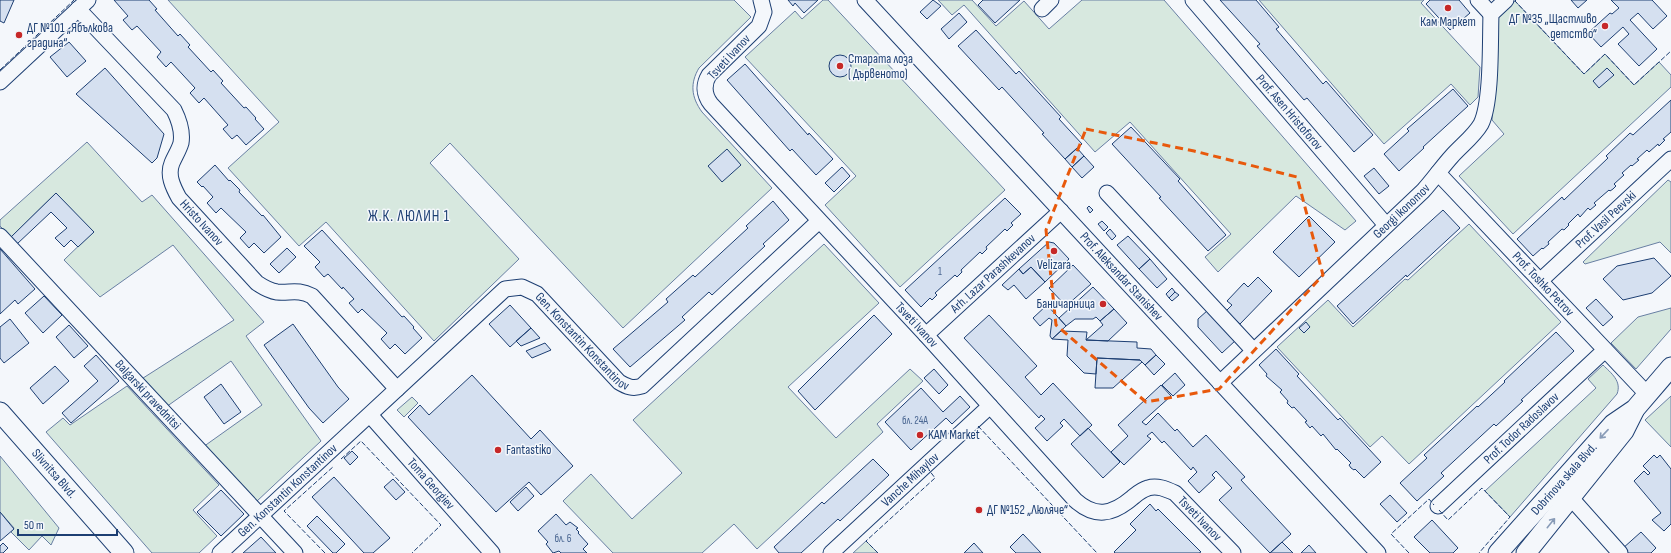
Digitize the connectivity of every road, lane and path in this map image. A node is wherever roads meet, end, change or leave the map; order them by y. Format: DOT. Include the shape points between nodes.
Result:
graph roads {
  1 [pos="761,0"];
  2 [pos="865,0"];
  3 [pos="1193,0"];
  4 [pos="1478,0"];
  5 [pos="1506,0"];
  6 [pos="83,5"];
  7 [pos="1491,14"];
  8 [pos="0,82"];
  9 [pos="1671,159"];
  10 [pos="1438,173"];
  11 [pos="1107,193"];
  12 [pos="1061,211"];
  13 [pos="819,221"];
  14 [pos="1386,225"];
  15 [pos="0,236"];
  16 [pos="1540,281"];
  17 [pos="926,335"];
  18 [pos="1253,350"];
  19 [pos="1605,350"];
  20 [pos="1671,367"];
  21 [pos="1220,383"];
  22 [pos="397,389"];
  23 [pos="1647,394"];
  24 [pos="990,406"];
  25 [pos="1635,409"];
  26 [pos="0,412"];
  27 [pos="370,414"];
  28 [pos="1571,498"];
  29 [pos="1438,506"];
  30 [pos="260,516"];
  31 [pos="124,553"];
  32 [pos="220,553"];
  33 [pos="295,553"];
  34 [pos="492,553"];
  35 [pos="831,553"];
  36 [pos="1233,553"];
  37 [pos="1378,553"];
  38 [pos="1498,553"];
  39 [pos="1526,553"];
  40 [pos="1620,553"];
  1 -- 13 [label="street, Tsveti Ivanov" via="764,12 759,26 709,75 705,93 711,104"];
  2 -- 12 [label="street, Prof. Aleksandar Stanishev"];
  3 -- 14 [label="street, Prof. Asen Hristoforov"];
  4 -- 7 [label="street"];
  5 -- 7 [label="street"];
  6 -- 8 [label="street"];
  6 -- 22 [label="street, Hristo Ivanov" via="174,110 179,120 181,143 171,165 170,176 179,198 257,283 277,292 296,291 312,296"];
  7 -- 10 [label="street, Georgi Ikonomov" via="1486,109 1474,134"];
  9 -- 16 [label="street, Prof. Vasil Peevski"];
  10 -- 14 [label="street, Georgi Ikonomov" via="1423,192"];
  10 -- 16 [label="street, Prof. Toshko Petrov"];
  11 -- 18 [label="street"];
  12 -- 17 [label="street, Arh. Lazar Parashkevanov"];
  12 -- 21 [label="street, Prof. Aleksandar Stanishev"];
  13 -- 17 [label="street, Tsveti Ivanov"];
  13 -- 22 [label="street, Gen. Konstantin Konstantinov" via="642,386 630,387 619,382 537,294 517,287 505,289"];
  14 -- 18 [label="street, Georgi Ikonomov"];
  15 -- 30 [label="street, Balgarski pravednitsi"];
  16 -- 19 [label="street, Prof. Toshko Petrov"];
  17 -- 24 [label="street, Tsveti Ivanov"];
  18 -- 21 [label="street, Georgi Ikonomov"];
  19 -- 23 [label="street, Prof. Toshko Petrov"];
  19 -- 29 [label="street, Prof. Todor Radoslavov"];
  20 -- 23 [label="main road, Dobrinova skala Blvd."];
  21 -- 37 [label="street, Prof. Aleksandar Stanishev"];
  22 -- 27 [label="street, Gen. Konstantin Konstantinov"];
  23 -- 25 [label="main road, Dobrinova skala Blvd."];
  24 -- 35 [label="street, Vanche Mihaylov"];
  24 -- 36 [label="street, Tsveti Ivanov" via="1083,508 1094,512 1117,510 1148,488 1166,489 1175,493"];
  25 -- 28 [label="main road, Dobrinova skala Blvd." via="1624,431"];
  25 -- 38 [label="main road, Dobrinova skala Blvd., one-way" via="1613,424"];
  26 -- 31 [label="main road, Slivnitsa Blvd."];
  27 -- 30 [label="street, Gen. Konstantin Konstantinov"];
  27 -- 34 [label="street, Toma Georgiev"];
  39 -- 28 [label="main road, Dobrinova skala Blvd., one-way"];
  28 -- 40 [label="street"];
  30 -- 32 [label="street, Gen. Konstantin Konstantinov"];
  30 -- 33 [label="street, Balgarski pravednitsi"];
}
